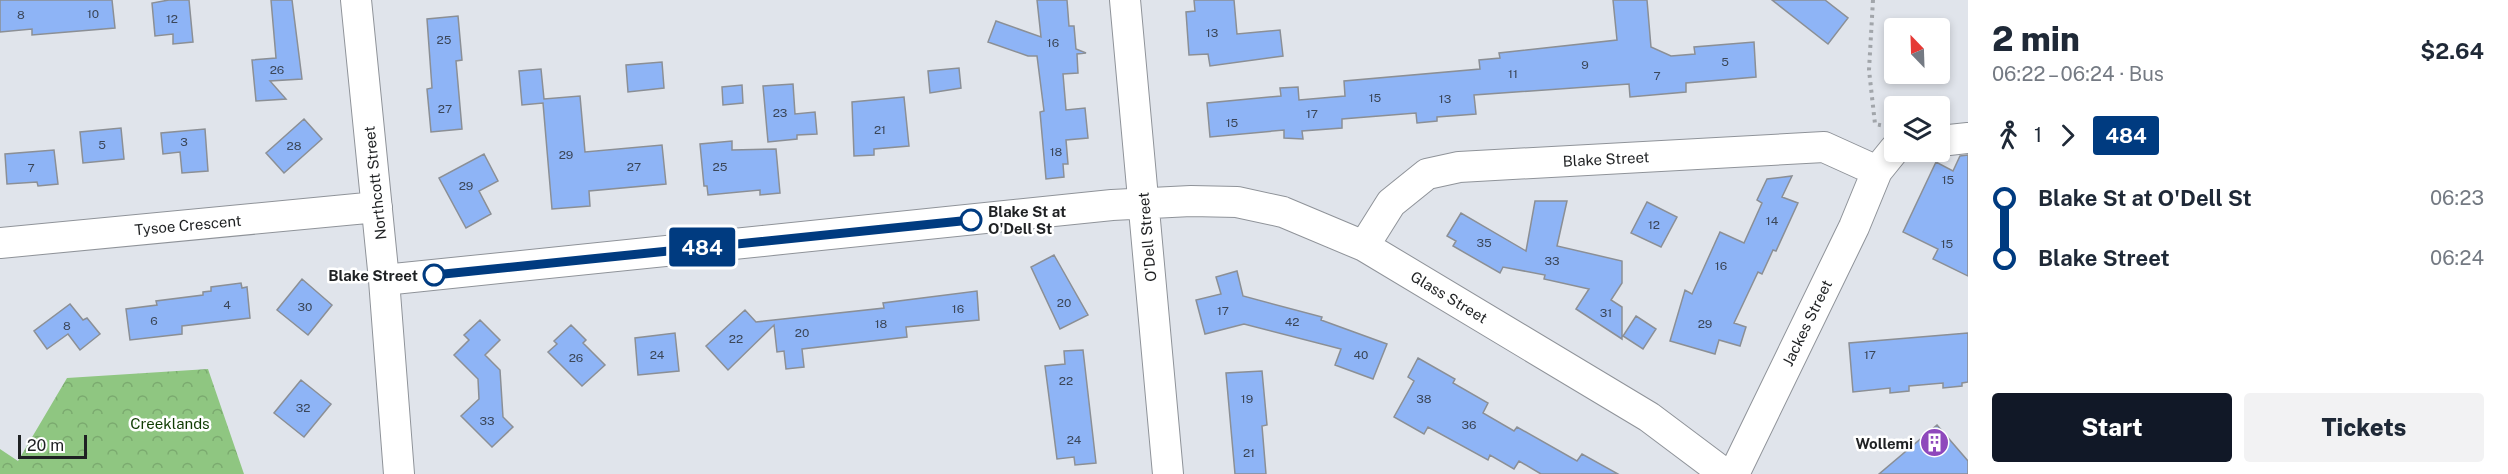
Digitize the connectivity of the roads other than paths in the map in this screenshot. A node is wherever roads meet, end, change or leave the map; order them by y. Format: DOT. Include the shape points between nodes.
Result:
graph roads {
  1 [pos="357,0"];
  2 [pos="1125,0"];
  3 [pos="1968,138"];
  4 [pos="1950,140"];
  5 [pos="1884,161"];
  6 [pos="1886,162"];
  7 [pos="1143,203"];
  8 [pos="377,207"];
  9 [pos="0,243"];
  10 [pos="1364,246"];
  11 [pos="384,280"];
  12 [pos="399,474"];
  13 [pos="1168,474"];
  14 [pos="1725,474"];
  15 [pos="1734,474"];
  1 -- 8 [label="street, Northcott Street"];
  2 -- 7 [label="street, O'Dell Street"];
  3 -- 4 [label="street"];
  5 -- 10 [label="street, Blake Street" via="1824,147 1448,170 1427,174 1391,203"];
  6 -- 15 [label="street, Jackes Street"];
  7 -- 10 [label="street, Glass Street" via="1237,202 1283,212"];
  7 -- 11 [label="street"];
  7 -- 13 [label="street, O'Dell Street"];
  8 -- 9 [label="street, Tysoe Crescent"];
  8 -- 11 [label="street, Northcott Street"];
  10 -- 14 [label="street, Glass Street" via="1649,417"];
  11 -- 12 [label="street, Northcott Street"];
}
